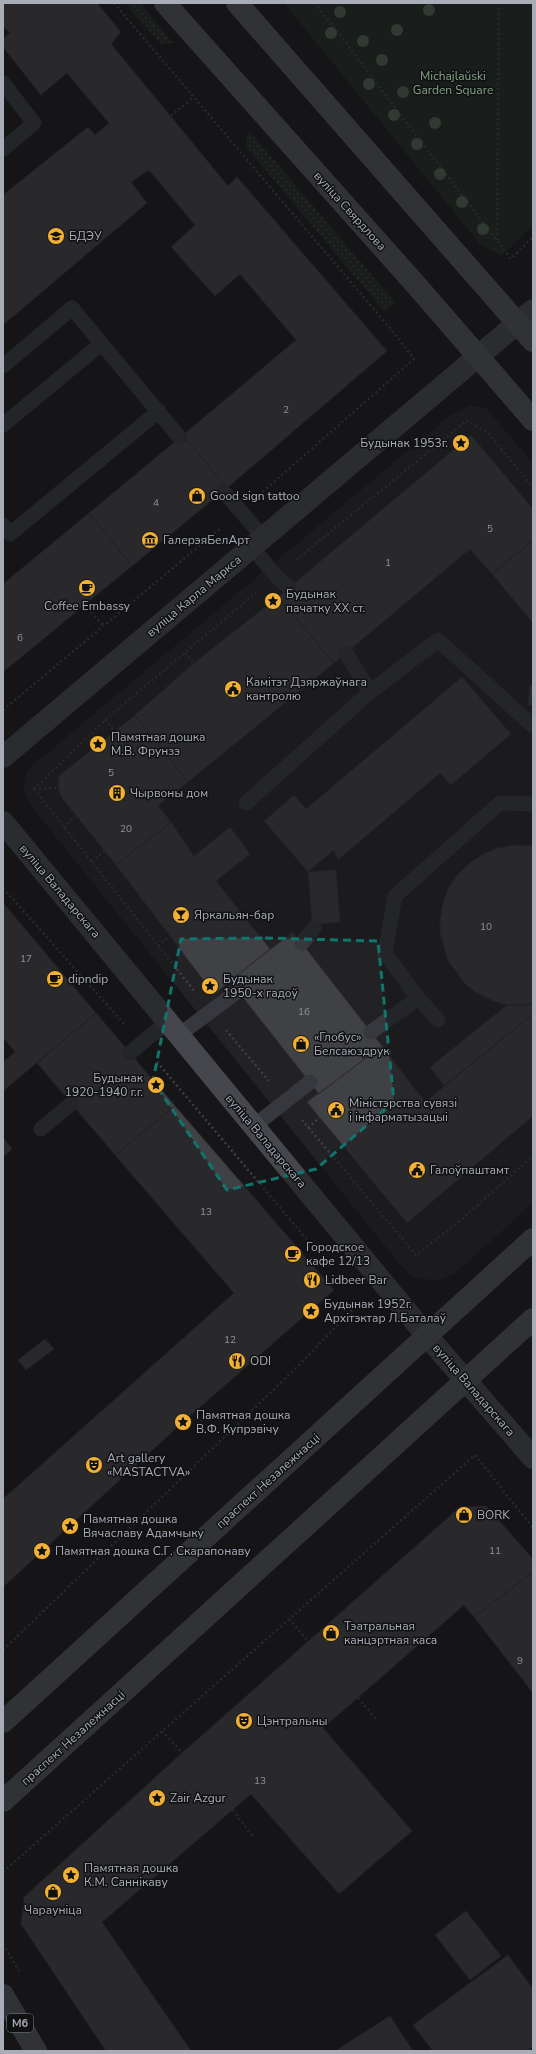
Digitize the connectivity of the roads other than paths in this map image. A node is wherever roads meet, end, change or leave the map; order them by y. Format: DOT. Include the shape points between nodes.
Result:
graph roads {
  1 [pos="165,3"];
  2 [pos="238,3"];
  3 [pos="3,83"];
  4 [pos="3,148"];
  5 [pos="526,316"];
  6 [pos="533,341"];
  7 [pos="101,344"];
  8 [pos="478,358"];
  9 [pos="3,366"];
  10 [pos="159,411"];
  11 [pos="533,420"];
  12 [pos="3,424"];
  13 [pos="180,438"];
  14 [pos="223,491"];
  15 [pos="3,525"];
  16 [pos="258,542"];
  17 [pos="289,588"];
  18 [pos="346,652"];
  19 [pos="370,692"];
  20 [pos="533,726"];
  21 [pos="3,758"];
  22 [pos="246,803"];
  23 [pos="533,804"];
  24 [pos="3,822"];
  25 [pos="314,928"];
  26 [pos="302,943"];
  27 [pos="238,991"];
  28 [pos="418,998"];
  29 [pos="438,1020"];
  30 [pos="173,1028"];
  31 [pos="371,1032"];
  32 [pos="136,1048"];
  33 [pos="310,1082"];
  34 [pos="72,1103"];
  35 [pos="254,1126"];
  36 [pos="41,1129"];
  37 [pos="533,1239"];
  38 [pos="533,1319"];
  39 [pos="427,1336"];
  40 [pos="465,1379"];
  41 [pos="533,1458"];
  42 [pos="3,1722"];
  43 [pos="3,1801"];
  44 [pos="3,1995"];
  45 [pos="36,2051"];
  1 -- 8 [label="main road, вуліца Свярдлова"];
  2 -- 5 [label="main road"];
  3 -- 4 [label="lane" via="34,123"];
  5 -- 6 [label="main road"];
  5 -- 8 [label="main road, вуліца Карла Маркса"];
  7 -- 9 [label="lane" via="72,308"];
  7 -- 10 [label="lane"];
  7 -- 12 [label="lane"];
  8 -- 11 [label="main road, вуліца Свярдлова"];
  8 -- 16 [label="main road, вуліца Карла Маркса"];
  10 -- 13 [label="lane"];
  10 -- 15 [label="lane" via="10,534"];
  14 -- 16 [label="lane" via="241,511"];
  16 -- 17 [label="lane" via="276,576"];
  16 -- 21 [label="main road, вуліца Карла Маркса"];
  18 -- 19 [label="lane"];
  19 -- 20 [label="lane" via="438,640"];
  19 -- 22 [label="lane"];
  23 -- 28 [label="lane" via="500,803 395,896 385,952"];
  24 -- 30 [label="main road, вуліца Валадарскага"];
  25 -- 26 [label="lane"];
  27 -- 30 [label="lane"];
  28 -- 29 [label="lane"];
  28 -- 31 [label="lane"];
  30 -- 32 [label="lane"];
  30 -- 35 [label="main road, вуліца Валадарскага"];
  33 -- 35 [label="lane"];
  34 -- 36 [label="lane"];
  35 -- 39 [label="main road, вуліца Валадарскага"];
  37 -- 39 [label="main road, праспект Незалежнасці"];
  38 -- 40 [label="main road, праспект Незалежнасці"];
  39 -- 40 [label="main road, вуліца Валадарскага"];
  39 -- 42 [label="main road, праспект Незалежнасці"];
  40 -- 41 [label="main road, вуліца Валадарскага"];
  40 -- 43 [label="main road, праспект Незалежнасці"];
  44 -- 45 [label="main road, М6"];
}
